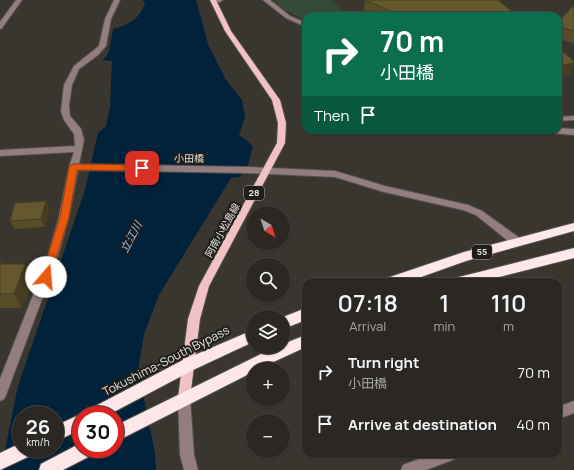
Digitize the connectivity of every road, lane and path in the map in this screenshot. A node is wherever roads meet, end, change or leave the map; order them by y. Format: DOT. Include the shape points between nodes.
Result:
graph roads {
  1 [pos="19,0"];
  2 [pos="117,0"];
  3 [pos="215,0"];
  4 [pos="266,0"];
  5 [pos="302,23"];
  6 [pos="0,27"];
  7 [pos="574,118"];
  8 [pos="562,119"];
  9 [pos="562,131"];
  10 [pos="574,132"];
  11 [pos="79,149"];
  12 [pos="0,153"];
  13 [pos="78,167"];
  14 [pos="266,171"];
  15 [pos="574,227"];
  16 [pos="517,242"];
  17 [pos="574,253"];
  18 [pos="404,278"];
  19 [pos="475,278"];
  20 [pos="302,316"];
  21 [pos="290,320"];
  22 [pos="246,339"];
  23 [pos="302,343"];
  24 [pos="188,365"];
  25 [pos="1,391"];
  26 [pos="184,398"];
  27 [pos="111,406"];
  28 [pos="574,407"];
  29 [pos="562,412"];
  30 [pos="124,429"];
  31 [pos="12,456"];
  32 [pos="72,457"];
  33 [pos="440,458"];
  34 [pos="0,462"];
  35 [pos="47,470"];
  36 [pos="191,470"];
  37 [pos="408,470"];
  1 -- 6 [label="street"];
  2 -- 11 [label="street" via="110,13 102,45 80,64 70,80 65,112 67,119 78,130"];
  3 -- 14 [label="main road, 阿南小松島線 / 28" via="228,31 276,100 282,123 281,143"];
  4 -- 5 [label="street"];
  7 -- 8 [label="street"];
  9 -- 10 [label="street"];
  11 -- 12 [label="street"];
  11 -- 13 [label="street"];
  13 -- 14 [label="street, 小田橋"];
  13 -- 25 [label="street" via="54,251"];
  14 -- 16 [label="street, 小田橋" via="334,174 384,189 465,207 479,213"];
  14 -- 24 [label="main road, 阿南小松島線 / 28" via="204,286 194,319"];
  15 -- 16 [label="highway, 55"];
  16 -- 18 [label="highway, 55"];
  17 -- 19 [label="highway, 55"];
  20 -- 21 [label="highway"];
  22 -- 24 [label="highway, Tokushima-South Bypass"];
  23 -- 26 [label="highway"];
  24 -- 26 [label="main road, 阿南小松島線 / 28"];
  24 -- 27 [label="highway, Tokushima-South Bypass"];
  26 -- 30 [label="highway"];
  26 -- 36 [label="street" via="187,455"];
  28 -- 29 [label="street"];
  31 -- 34 [label="highway"];
  32 -- 35 [label="highway"];
  33 -- 37 [label="street"];
}
